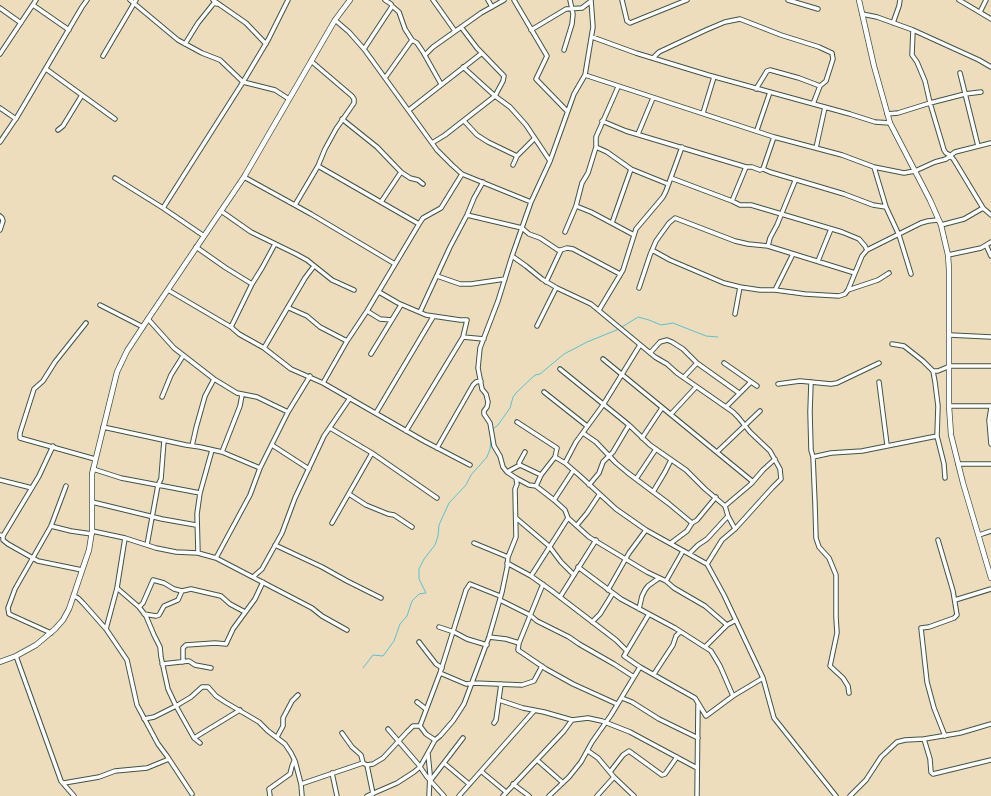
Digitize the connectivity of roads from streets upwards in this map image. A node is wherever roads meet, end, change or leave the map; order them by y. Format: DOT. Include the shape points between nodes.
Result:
graph roads {
  1 [pos="36,0"];
  2 [pos="87,0"];
  3 [pos="130,0"];
  4 [pos="212,0"];
  5 [pos="281,0"];
  6 [pos="288,0"];
  7 [pos="350,0"];
  8 [pos="385,0"];
  9 [pos="433,0"];
  10 [pos="488,0"];
  11 [pos="504,0"];
  12 [pos="514,0"];
  13 [pos="570,0"];
  14 [pos="591,0"];
  15 [pos="622,0"];
  16 [pos="687,0"];
  17 [pos="788,0"];
  18 [pos="859,0"];
  19 [pos="900,0"];
  20 [pos="986,0"];
  21 [pos="135,1"];
  22 [pos="961,1"];
  23 [pos="218,4"];
  24 [pos="286,4"];
  25 [pos="32,5"];
  26 [pos="392,6"];
  27 [pos="492,7"];
  28 [pos="572,7"];
  29 [pos="0,8"];
  30 [pos="818,9"];
  31 [pos="980,12"];
  32 [pos="862,14"];
  33 [pos="991,19"];
  34 [pos="335,20"];
  35 [pos="21,23"];
  36 [pos="893,23"];
  37 [pos="461,27"];
  38 [pos="69,30"];
  39 [pos="531,30"];
  40 [pos="913,30"];
  41 [pos="455,31"];
  42 [pos="592,37"];
  43 [pos="412,40"];
  44 [pos="185,44"];
  45 [pos="266,44"];
  46 [pos="364,49"];
  47 [pos="564,50"];
  48 [pos="482,53"];
  49 [pos="0,54"];
  50 [pos="425,55"];
  51 [pos="103,56"];
  52 [pos="653,58"];
  53 [pos="311,61"];
  54 [pos="463,67"];
  55 [pos="991,67"];
  56 [pos="46,69"];
  57 [pos="960,73"];
  58 [pos="585,75"];
  59 [pos="714,77"];
  60 [pos="385,78"];
  61 [pos="243,82"];
  62 [pos="441,84"];
  63 [pos="820,86"];
  64 [pos="618,87"];
  65 [pos="756,89"];
  66 [pos="770,92"];
  67 [pos="981,92"];
  68 [pos="965,94"];
  69 [pos="82,95"];
  70 [pos="495,96"];
  71 [pos="653,98"];
  72 [pos="289,99"];
  73 [pos="930,102"];
  74 [pos="813,104"];
  75 [pos="825,107"];
  76 [pos="0,108"];
  77 [pos="409,110"];
  78 [pos="567,111"];
  79 [pos="703,113"];
  80 [pos="887,114"];
  81 [pos="16,119"];
  82 [pos="115,119"];
  83 [pos="342,119"];
  84 [pos="464,121"];
  85 [pos="602,121"];
  86 [pos="890,123"];
  87 [pos="58,130"];
  88 [pos="757,130"];
  89 [pos="638,134"];
  90 [pos="774,137"];
  91 [pos="534,139"];
  92 [pos="0,142"];
  93 [pos="432,142"];
  94 [pos="990,144"];
  95 [pos="978,146"];
  96 [pos="596,147"];
  97 [pos="682,147"];
  98 [pos="816,148"];
  99 [pos="950,155"];
  100 [pos="517,156"];
  101 [pos="550,161"];
  102 [pos="513,165"];
  103 [pos="318,166"];
  104 [pos="746,167"];
  105 [pos="874,167"];
  106 [pos="631,169"];
  107 [pos="764,169"];
  108 [pos="915,171"];
  109 [pos="401,172"];
  110 [pos="462,174"];
  111 [pos="244,177"];
  112 [pos="115,178"];
  113 [pos="671,178"];
  114 [pos="795,180"];
  115 [pos="483,182"];
  116 [pos="423,184"];
  117 [pos="668,184"];
  118 [pos="732,201"];
  119 [pos="381,202"];
  120 [pos="532,202"];
  121 [pos="295,205"];
  122 [pos="576,206"];
  123 [pos="886,207"];
  124 [pos="163,208"];
  125 [pos="983,208"];
  126 [pos="221,211"];
  127 [pos="782,213"];
  128 [pos="467,215"];
  129 [pos="991,215"];
  130 [pos="0,216"];
  131 [pos="938,220"];
  132 [pos="419,224"];
  133 [pos="612,224"];
  134 [pos="941,226"];
  135 [pos="522,228"];
  136 [pos="831,229"];
  137 [pos="0,230"];
  138 [pos="565,232"];
  139 [pos="634,235"];
  140 [pos="899,235"];
  141 [pos="204,236"];
  142 [pos="991,242"];
  143 [pos="275,244"];
  144 [pos="768,246"];
  145 [pos="986,246"];
  146 [pos="196,247"];
  147 [pos="561,250"];
  148 [pos="652,250"];
  149 [pos="867,250"];
  150 [pos="793,254"];
  151 [pos="948,255"];
  152 [pos="512,256"];
  153 [pos="991,256"];
  154 [pos="818,261"];
  155 [pos="395,264"];
  156 [pos="314,266"];
  157 [pos="856,273"];
  158 [pos="620,274"];
  159 [pos="889,274"];
  160 [pos="911,274"];
  161 [pos="437,276"];
  162 [pos="505,279"];
  163 [pos="546,282"];
  164 [pos="252,284"];
  165 [pos="740,287"];
  166 [pos="556,288"];
  167 [pos="639,288"];
  168 [pos="168,290"];
  169 [pos="354,290"];
  170 [pos="775,290"];
  171 [pos="848,290"];
  172 [pos="379,292"];
  173 [pos="100,305"];
  174 [pos="401,305"];
  175 [pos="289,308"];
  176 [pos="599,310"];
  177 [pos="367,311"];
  178 [pos="420,312"];
  179 [pos="735,314"];
  180 [pos="433,317"];
  181 [pos="148,319"];
  182 [pos="392,320"];
  183 [pos="86,323"];
  184 [pos="231,326"];
  185 [pos="537,326"];
  186 [pos="143,327"];
  187 [pos="950,335"];
  188 [pos="464,337"];
  189 [pos="991,337"];
  190 [pos="484,339"];
  191 [pos="347,341"];
  192 [pos="892,344"];
  193 [pos="640,345"];
  194 [pos="264,348"];
  195 [pos="650,353"];
  196 [pos="371,354"];
  197 [pos="184,356"];
  198 [pos="603,359"];
  199 [pos="697,363"];
  200 [pos="724,363"];
  201 [pos="879,363"];
  202 [pos="950,366"];
  203 [pos="991,366"];
  204 [pos="560,369"];
  205 [pos="932,371"];
  206 [pos="621,374"];
  207 [pos="310,376"];
  208 [pos="684,377"];
  209 [pos="214,379"];
  210 [pos="481,381"];
  211 [pos="751,382"];
  212 [pos="811,382"];
  213 [pos="879,382"];
  214 [pos="323,383"];
  215 [pos="778,384"];
  216 [pos="757,386"];
  217 [pos="696,387"];
  218 [pos="544,392"];
  219 [pos="739,393"];
  220 [pos="242,395"];
  221 [pos="162,397"];
  222 [pos="350,398"];
  223 [pos="602,405"];
  224 [pos="949,406"];
  225 [pos="726,407"];
  226 [pos="991,407"];
  227 [pos="662,408"];
  228 [pos="760,411"];
  229 [pos="288,412"];
  230 [pos="376,413"];
  231 [pos="671,414"];
  232 [pos="517,422"];
  233 [pos="629,425"];
  234 [pos="745,425"];
  235 [pos="587,426"];
  236 [pos="103,427"];
  237 [pos="330,428"];
  238 [pos="406,431"];
  239 [pos="583,433"];
  240 [pos="937,436"];
  241 [pos="642,438"];
  242 [pos="164,440"];
  243 [pos="991,444"];
  244 [pos="272,445"];
  245 [pos="887,445"];
  246 [pos="53,446"];
  247 [pos="192,446"];
  248 [pos="437,448"];
  249 [pos="656,449"];
  250 [pos="212,450"];
  251 [pos="222,452"];
  252 [pos="525,452"];
  253 [pos="717,452"];
  254 [pos="372,453"];
  255 [pos="609,456"];
  256 [pos="554,457"];
  257 [pos="813,457"];
  258 [pos="95,459"];
  259 [pos="775,459"];
  260 [pos="671,460"];
  261 [pos="565,463"];
  262 [pos="958,464"];
  263 [pos="991,464"];
  264 [pos="470,465"];
  265 [pos="520,465"];
  266 [pos="260,468"];
  267 [pos="93,469"];
  268 [pos="309,469"];
  269 [pos="573,471"];
  270 [pos="507,472"];
  271 [pos="541,475"];
  272 [pos="516,478"];
  273 [pos="945,478"];
  274 [pos="636,479"];
  275 [pos="0,480"];
  276 [pos="752,482"];
  277 [pos="158,485"];
  278 [pos="589,485"];
  279 [pos="66,486"];
  280 [pos="536,486"];
  281 [pos="32,488"];
  282 [pos="653,492"];
  283 [pos="200,493"];
  284 [pos="349,494"];
  285 [pos="599,495"];
  286 [pos="437,498"];
  287 [pos="716,498"];
  288 [pos="554,500"];
  289 [pos="92,502"];
  290 [pos="725,506"];
  291 [pos="152,516"];
  292 [pos="728,516"];
  293 [pos="516,518"];
  294 [pos="568,518"];
  295 [pos="332,523"];
  296 [pos="692,523"];
  297 [pos="196,525"];
  298 [pos="577,525"];
  299 [pos="51,526"];
  300 [pos="412,527"];
  301 [pos="735,529"];
  302 [pos="646,530"];
  303 [pos="991,531"];
  304 [pos="92,532"];
  305 [pos="1,535"];
  306 [pos="979,535"];
  307 [pos="125,538"];
  308 [pos="596,540"];
  309 [pos="938,540"];
  310 [pos="474,543"];
  311 [pos="671,543"];
  312 [pos="147,545"];
  313 [pos="275,545"];
  314 [pos="549,546"];
  315 [pos="683,551"];
  316 [pos="198,553"];
  317 [pos="689,554"];
  318 [pos="33,557"];
  319 [pos="508,557"];
  320 [pos="216,558"];
  321 [pos="626,559"];
  322 [pos="507,563"];
  323 [pos="707,564"];
  324 [pos="578,567"];
  325 [pos="82,570"];
  326 [pos="574,575"];
  327 [pos="531,576"];
  328 [pos="253,577"];
  329 [pos="659,578"];
  330 [pos="991,578"];
  331 [pos="666,581"];
  332 [pos="263,582"];
  333 [pos="543,584"];
  334 [pos="117,588"];
  335 [pos="991,589"];
  336 [pos="608,590"];
  337 [pos="182,591"];
  338 [pos="613,594"];
  339 [pos="74,596"];
  340 [pos="560,597"];
  341 [pos="381,598"];
  342 [pos="500,598"];
  343 [pos="955,600"];
  344 [pos="139,607"];
  345 [pos="639,609"];
  346 [pos="245,612"];
  347 [pos="144,614"];
  348 [pos="649,614"];
  349 [pos="530,615"];
  350 [pos="736,620"];
  351 [pos="592,622"];
  352 [pos="727,625"];
  353 [pos="439,627"];
  354 [pos="106,629"];
  355 [pos="347,630"];
  356 [pos="454,632"];
  357 [pos="680,632"];
  358 [pos="51,633"];
  359 [pos="489,638"];
  360 [pos="419,642"];
  361 [pos="519,643"];
  362 [pos="487,645"];
  363 [pos="705,647"];
  364 [pos="626,650"];
  365 [pos="16,656"];
  366 [pos="0,662"];
  367 [pos="183,662"];
  368 [pos="162,664"];
  369 [pos="542,666"];
  370 [pos="640,667"];
  371 [pos="211,668"];
  372 [pos="442,668"];
  373 [pos="440,674"];
  374 [pos="654,674"];
  375 [pos="634,677"];
  376 [pos="763,678"];
  377 [pos="473,683"];
  378 [pos="501,684"];
  379 [pos="849,693"];
  380 [pos="298,695"];
  381 [pos="733,696"];
  382 [pos="622,698"];
  383 [pos="499,700"];
  384 [pos="698,701"];
  385 [pos="417,702"];
  386 [pos="617,704"];
  387 [pos="176,706"];
  388 [pos="426,709"];
  389 [pos="240,710"];
  390 [pos="534,711"];
  391 [pos="144,719"];
  392 [pos="572,720"];
  393 [pos="494,723"];
  394 [pos="606,723"];
  395 [pos="991,724"];
  396 [pos="420,726"];
  397 [pos="388,729"];
  398 [pos="342,733"];
  399 [pos="945,736"];
  400 [pos="277,737"];
  401 [pos="194,738"];
  402 [pos="463,738"];
  403 [pos="698,738"];
  404 [pos="924,739"];
  405 [pos="435,740"];
  406 [pos="398,742"];
  407 [pos="200,743"];
  408 [pos="588,751"];
  409 [pos="428,753"];
  410 [pos="677,757"];
  411 [pos="169,759"];
  412 [pos="537,760"];
  413 [pos="991,760"];
  414 [pos="294,761"];
  415 [pos="444,762"];
  416 [pos="365,764"];
  417 [pos="420,767"];
  418 [pos="697,768"];
  419 [pos="482,772"];
  420 [pos="610,772"];
  421 [pos="332,773"];
  422 [pos="614,777"];
  423 [pos="430,781"];
  424 [pos="562,782"];
  425 [pos="64,783"];
  426 [pos="301,784"];
  427 [pos="469,784"];
  428 [pos="513,784"];
  429 [pos="506,792"];
  430 [pos="192,794"];
  431 [pos="373,794"];
  432 [pos="74,796"];
  433 [pos="270,796"];
  434 [pos="302,796"];
  435 [pos="337,796"];
  436 [pos="367,796"];
  437 [pos="429,796"];
  438 [pos="444,796"];
  439 [pos="460,796"];
  440 [pos="503,796"];
  441 [pos="529,796"];
  442 [pos="549,796"];
  443 [pos="597,796"];
  444 [pos="634,796"];
  445 [pos="697,796"];
  446 [pos="836,796"];
  447 [pos="850,796"];
  1 -- 25 [label="street"];
  2 -- 38 [label="street"];
  3 -- 21 [label="street"];
  4 -- 23 [label="street"];
  5 -- 24 [label="street"];
  6 -- 24 [label="street"];
  7 -- 34 [label="street"];
  8 -- 26 [label="street"];
  9 -- 41 [label="street"];
  10 -- 27 [label="street"];
  11 -- 27 [label="street"];
  12 -- 39 [label="street"];
  13 -- 28 [label="street"];
  14 -- 28 [label="street" via="582,8"];
  14 -- 42 [label="street" via="594,22"];
  15 -- 16 [label="street" via="627,21 630,23"];
  17 -- 30 [label="street"];
  18 -- 32 [label="street"];
  19 -- 36 [label="street"];
  20 -- 31 [label="street"];
  21 -- 44 [label="street"];
  21 -- 51 [label="street"];
  22 -- 31 [label="street"];
  23 -- 44 [label="street" via="214,3"];
  23 -- 45 [label="street" via="246,23"];
  24 -- 45 [label="street"];
  25 -- 35 [label="street"];
  25 -- 38 [label="street"];
  26 -- 43 [label="street" via="399,12"];
  26 -- 46 [label="street"];
  27 -- 37 [label="street"];
  28 -- 39 [label="street"];
  28 -- 47 [label="street" via="572,24"];
  29 -- 35 [label="street"];
  31 -- 33 [label="street"];
  32 -- 36 [label="street"];
  32 -- 80 [label="street"];
  34 -- 46 [label="street"];
  34 -- 53 [label="street"];
  35 -- 49 [label="street"];
  36 -- 40 [label="street"];
  37 -- 41 [label="street"];
  37 -- 48 [label="street"];
  38 -- 56 [label="street"];
  39 -- 78 [label="street" via="547,56 536,79"];
  40 -- 55 [label="street"];
  40 -- 73 [label="street" via="912,55 918,62"];
  41 -- 50 [label="street"];
  42 -- 52 [label="street"];
  42 -- 58 [label="street"];
  43 -- 50 [label="street"];
  43 -- 60 [label="street"];
  44 -- 61 [label="street" via="220,60"];
  45 -- 61 [label="street"];
  46 -- 60 [label="street"];
  48 -- 54 [label="street"];
  48 -- 70 [label="street" via="504,76"];
  50 -- 62 [label="street"];
  52 -- 59 [label="street"];
  52 -- 63 [label="street" via="659,52 706,30 740,19 832,53 833,59 826,81"];
  53 -- 72 [label="street"];
  53 -- 83 [label="street" via="354,99 354,103"];
  54 -- 62 [label="street"];
  54 -- 70 [label="street"];
  56 -- 69 [label="street"];
  56 -- 81 [label="street"];
  57 -- 68 [label="street"];
  58 -- 64 [label="street"];
  58 -- 78 [label="street"];
  59 -- 65 [label="street"];
  59 -- 79 [label="street"];
  60 -- 77 [label="street"];
  61 -- 72 [label="street" via="275,90"];
  61 -- 124 [label="street"];
  62 -- 77 [label="street"];
  63 -- 65 [label="street" via="770,70"];
  63 -- 74 [label="street"];
  64 -- 71 [label="street"];
  64 -- 85 [label="street"];
  65 -- 66 [label="street"];
  66 -- 74 [label="street"];
  66 -- 88 [label="street"];
  67 -- 68 [label="street"];
  68 -- 73 [label="street"];
  68 -- 95 [label="street"];
  69 -- 82 [label="street"];
  69 -- 87 [label="street" via="64,126"];
  70 -- 84 [label="street"];
  70 -- 91 [label="street" via="510,107"];
  71 -- 79 [label="street"];
  71 -- 89 [label="street"];
  72 -- 111 [label="street"];
  73 -- 80 [label="street"];
  73 -- 99 [label="street" via="946,154"];
  74 -- 75 [label="street"];
  75 -- 86 [label="street" via="875,122"];
  75 -- 98 [label="street"];
  76 -- 81 [label="street"];
  77 -- 93 [label="street"];
  78 -- 101 [label="street"];
  79 -- 88 [label="street"];
  80 -- 86 [label="street"];
  81 -- 92 [label="street"];
  83 -- 103 [label="street"];
  83 -- 109 [label="street" via="377,147"];
  84 -- 93 [label="street"];
  84 -- 100 [label="street" via="482,138"];
  85 -- 89 [label="street"];
  85 -- 96 [label="street" via="596,137"];
  86 -- 108 [label="street"];
  88 -- 90 [label="street"];
  89 -- 97 [label="street"];
  90 -- 98 [label="street"];
  90 -- 107 [label="street"];
  91 -- 100 [label="street"];
  91 -- 101 [label="street"];
  93 -- 110 [label="street" via="443,157"];
  94 -- 95 [label="street"];
  95 -- 99 [label="street"];
  96 -- 106 [label="street"];
  96 -- 122 [label="street"];
  97 -- 104 [label="street"];
  97 -- 113 [label="street"];
  98 -- 105 [label="street"];
  99 -- 108 [label="street"];
  99 -- 125 [label="street"];
  100 -- 102 [label="street"];
  101 -- 120 [label="street"];
  103 -- 119 [label="street"];
  103 -- 121 [label="street"];
  104 -- 107 [label="street"];
  104 -- 118 [label="street"];
  105 -- 108 [label="street" via="904,173"];
  105 -- 123 [label="street"];
  106 -- 117 [label="street"];
  106 -- 133 [label="street"];
  107 -- 114 [label="street"];
  108 -- 131 [label="street"];
  109 -- 116 [label="street"];
  109 -- 119 [label="street"];
  110 -- 115 [label="street"];
  110 -- 132 [label="street" via="442,208 423,218"];
  111 -- 121 [label="street"];
  111 -- 126 [label="street"];
  112 -- 124 [label="street"];
  113 -- 117 [label="street"];
  113 -- 118 [label="street"];
  114 -- 123 [label="street"];
  114 -- 127 [label="street"];
  115 -- 120 [label="street"];
  115 -- 128 [label="street"];
  117 -- 139 [label="street" via="663,196"];
  118 -- 127 [label="street" via="740,205 751,205"];
  119 -- 132 [label="street"];
  120 -- 135 [label="street"];
  121 -- 155 [label="street"];
  122 -- 133 [label="street"];
  122 -- 138 [label="street"];
  123 -- 140 [label="street"];
  124 -- 141 [label="street"];
  125 -- 129 [label="street"];
  125 -- 134 [label="street" via="964,219"];
  126 -- 141 [label="street"];
  126 -- 143 [label="street" via="251,232"];
  127 -- 136 [label="street"];
  127 -- 144 [label="street"];
  128 -- 135 [label="street"];
  128 -- 161 [label="street"];
  130 -- 137 [label="street" via="3,221"];
  131 -- 134 [label="street"];
  131 -- 140 [label="street" via="921,223"];
  132 -- 155 [label="street"];
  133 -- 139 [label="street"];
  134 -- 151 [label="street"];
  135 -- 147 [label="street"];
  135 -- 152 [label="street"];
  136 -- 149 [label="street" via="858,239"];
  136 -- 154 [label="street"];
  139 -- 158 [label="street"];
  140 -- 149 [label="street"];
  140 -- 160 [label="street"];
  141 -- 146 [label="street"];
  142 -- 145 [label="street"];
  143 -- 156 [label="street"];
  143 -- 164 [label="street"];
  144 -- 148 [label="street" via="735,241 675,218 668,222"];
  144 -- 150 [label="street"];
  145 -- 151 [label="street"];
  145 -- 153 [label="street"];
  146 -- 164 [label="street"];
  146 -- 168 [label="street"];
  147 -- 158 [label="street" via="572,249"];
  147 -- 163 [label="street"];
  148 -- 165 [label="street" via="700,273"];
  148 -- 167 [label="street"];
  149 -- 157 [label="street"];
  150 -- 154 [label="street"];
  150 -- 170 [label="street"];
  151 -- 187 [label="street"];
  152 -- 162 [label="street"];
  152 -- 163 [label="street"];
  154 -- 157 [label="street"];
  155 -- 172 [label="street"];
  156 -- 169 [label="street" via="332,280"];
  156 -- 175 [label="street"];
  157 -- 171 [label="street"];
  158 -- 176 [label="street"];
  159 -- 171 [label="street"];
  161 -- 162 [label="street" via="460,284"];
  161 -- 178 [label="street"];
  162 -- 190 [label="street"];
  163 -- 166 [label="street"];
  164 -- 184 [label="street"];
  165 -- 170 [label="street"];
  165 -- 179 [label="street"];
  166 -- 176 [label="street"];
  166 -- 185 [label="street"];
  168 -- 181 [label="street"];
  168 -- 184 [label="street"];
  170 -- 171 [label="street" via="839,296"];
  172 -- 174 [label="street"];
  172 -- 177 [label="street"];
  173 -- 186 [label="street"];
  174 -- 178 [label="street"];
  174 -- 182 [label="street"];
  175 -- 191 [label="street"];
  175 -- 194 [label="street"];
  176 -- 193 [label="street"];
  177 -- 182 [label="street" via="380,319"];
  177 -- 191 [label="street"];
  178 -- 180 [label="street"];
  180 -- 188 [label="street" via="467,320"];
  180 -- 230 [label="street"];
  181 -- 186 [label="street"];
  181 -- 197 [label="street"];
  182 -- 196 [label="street"];
  183 -- 246 [label="street" via="43,381 34,389 20,433 20,438"];
  184 -- 194 [label="street" via="239,334"];
  186 -- 236 [label="street" via="117,372"];
  187 -- 189 [label="street"];
  187 -- 202 [label="street"];
  188 -- 190 [label="street"];
  188 -- 238 [label="street"];
  190 -- 210 [label="street" via="480,348 478,368"];
  191 -- 214 [label="street"];
  192 -- 205 [label="street" via="904,346"];
  193 -- 195 [label="street"];
  193 -- 206 [label="street"];
  194 -- 207 [label="street" via="291,369"];
  195 -- 199 [label="street" via="660,342 667,340"];
  195 -- 208 [label="street"];
  197 -- 209 [label="street"];
  197 -- 221 [label="street" via="171,375"];
  198 -- 206 [label="street"];
  199 -- 208 [label="street"];
  199 -- 219 [label="street"];
  200 -- 211 [label="street"];
  201 -- 212 [label="street" via="837,383"];
  202 -- 203 [label="street"];
  202 -- 205 [label="street"];
  202 -- 224 [label="street"];
  204 -- 223 [label="street"];
  205 -- 240 [label="street" via="938,401"];
  206 -- 223 [label="street"];
  206 -- 227 [label="street"];
  207 -- 214 [label="street"];
  207 -- 229 [label="street"];
  208 -- 217 [label="street"];
  209 -- 220 [label="street"];
  209 -- 247 [label="street" via="205,396"];
  210 -- 248 [label="street" via="473,385"];
  210 -- 270 [label="street" via="488,402 484,414 490,423 494,446"];
  211 -- 216 [label="street"];
  211 -- 219 [label="street"];
  212 -- 215 [label="street"];
  212 -- 257 [label="street"];
  213 -- 245 [label="street"];
  214 -- 222 [label="street"];
  217 -- 225 [label="street"];
  217 -- 231 [label="street"];
  218 -- 235 [label="street"];
  219 -- 225 [label="street"];
  220 -- 229 [label="street" via="250,394"];
  220 -- 251 [label="street"];
  222 -- 230 [label="street"];
  222 -- 237 [label="street"];
  223 -- 233 [label="street"];
  223 -- 235 [label="street"];
  224 -- 226 [label="street"];
  224 -- 262 [label="street" via="951,435"];
  225 -- 234 [label="street"];
  226 -- 243 [label="street"];
  227 -- 231 [label="street"];
  227 -- 241 [label="street"];
  228 -- 234 [label="street"];
  229 -- 244 [label="street"];
  230 -- 238 [label="street"];
  231 -- 253 [label="street"];
  232 -- 256 [label="street" via="557,448"];
  233 -- 241 [label="street"];
  233 -- 255 [label="street"];
  234 -- 253 [label="street"];
  234 -- 259 [label="street"];
  235 -- 239 [label="street"];
  236 -- 242 [label="street"];
  236 -- 258 [label="street"];
  237 -- 254 [label="street"];
  237 -- 268 [label="street"];
  238 -- 248 [label="street"];
  239 -- 255 [label="street"];
  239 -- 261 [label="street"];
  240 -- 245 [label="street"];
  240 -- 273 [label="street"];
  241 -- 249 [label="street"];
  242 -- 247 [label="street"];
  242 -- 277 [label="street" via="162,473"];
  244 -- 266 [label="street"];
  244 -- 268 [label="street"];
  245 -- 257 [label="street"];
  246 -- 258 [label="street"];
  246 -- 281 [label="street"];
  247 -- 250 [label="street"];
  248 -- 264 [label="street"];
  249 -- 260 [label="street"];
  249 -- 274 [label="street"];
  250 -- 251 [label="street"];
  250 -- 283 [label="street"];
  251 -- 266 [label="street"];
  252 -- 265 [label="street" via="519,462"];
  253 -- 276 [label="street"];
  254 -- 284 [label="street"];
  254 -- 286 [label="street"];
  255 -- 274 [label="street"];
  255 -- 278 [label="street"];
  256 -- 261 [label="street"];
  256 -- 271 [label="street"];
  257 -- 379 [label="street" via="817,544 829,558 836,575 837,633 830,666 843,678"];
  258 -- 267 [label="street"];
  259 -- 276 [label="street"];
  259 -- 301 [label="street" via="780,468 781,480"];
  260 -- 282 [label="street"];
  260 -- 287 [label="street" via="686,470"];
  261 -- 269 [label="street"];
  262 -- 263 [label="street"];
  262 -- 306 [label="street"];
  265 -- 270 [label="street"];
  265 -- 271 [label="street"];
  266 -- 320 [label="street" via="250,495"];
  267 -- 277 [label="street" via="121,478"];
  267 -- 289 [label="street"];
  268 -- 313 [label="street"];
  269 -- 278 [label="street"];
  269 -- 288 [label="street"];
  270 -- 272 [label="street"];
  271 -- 280 [label="street"];
  272 -- 280 [label="street"];
  272 -- 293 [label="street"];
  274 -- 282 [label="street"];
  275 -- 281 [label="street"];
  276 -- 290 [label="street"];
  277 -- 283 [label="street"];
  277 -- 291 [label="street"];
  278 -- 285 [label="street"];
  279 -- 299 [label="street"];
  280 -- 288 [label="street"];
  281 -- 305 [label="street"];
  282 -- 296 [label="street"];
  283 -- 297 [label="street"];
  284 -- 295 [label="street"];
  284 -- 300 [label="street" via="366,505 394,515"];
  285 -- 298 [label="street"];
  285 -- 302 [label="street"];
  287 -- 290 [label="street"];
  287 -- 296 [label="street"];
  288 -- 294 [label="street" via="565,510"];
  289 -- 291 [label="street"];
  289 -- 304 [label="street"];
  290 -- 292 [label="street"];
  291 -- 297 [label="street"];
  291 -- 312 [label="street"];
  292 -- 301 [label="street"];
  292 -- 317 [label="street"];
  293 -- 314 [label="street"];
  293 -- 319 [label="street" via="516,537"];
  294 -- 298 [label="street"];
  294 -- 314 [label="street"];
  296 -- 311 [label="street" via="687,531"];
  297 -- 316 [label="street"];
  298 -- 308 [label="street"];
  299 -- 304 [label="street" via="71,531"];
  299 -- 318 [label="street"];
  301 -- 323 [label="street" via="722,540"];
  302 -- 311 [label="street"];
  302 -- 321 [label="street"];
  303 -- 306 [label="street"];
  304 -- 307 [label="street"];
  304 -- 325 [label="street"];
  305 -- 318 [label="street" via="8,544"];
  306 -- 330 [label="street"];
  307 -- 312 [label="street"];
  307 -- 334 [label="street"];
  308 -- 321 [label="street"];
  308 -- 324 [label="street"];
  309 -- 343 [label="street"];
  310 -- 319 [label="street"];
  311 -- 315 [label="street"];
  312 -- 316 [label="street" via="176,552"];
  313 -- 328 [label="street" via="262,569"];
  313 -- 341 [label="street"];
  314 -- 326 [label="street"];
  314 -- 327 [label="street"];
  315 -- 317 [label="street"];
  315 -- 331 [label="street"];
  316 -- 320 [label="street"];
  317 -- 323 [label="street"];
  318 -- 325 [label="street" via="38,561"];
  318 -- 358 [label="street" via="8,603 9,614"];
  319 -- 322 [label="street"];
  320 -- 328 [label="street"];
  321 -- 329 [label="street"];
  321 -- 336 [label="street"];
  322 -- 327 [label="street"];
  322 -- 342 [label="street"];
  323 -- 350 [label="street"];
  324 -- 326 [label="street"];
  324 -- 336 [label="street"];
  325 -- 339 [label="street"];
  326 -- 340 [label="street"];
  327 -- 333 [label="street"];
  328 -- 332 [label="street"];
  329 -- 331 [label="street"];
  329 -- 345 [label="street" via="645,590"];
  331 -- 352 [label="street" via="705,606"];
  332 -- 346 [label="street" via="256,599"];
  332 -- 355 [label="street"];
  333 -- 340 [label="street"];
  333 -- 349 [label="street"];
  334 -- 344 [label="street"];
  334 -- 354 [label="street"];
  335 -- 343 [label="street"];
  336 -- 338 [label="street"];
  337 -- 344 [label="street" via="153,580"];
  337 -- 346 [label="street" via="191,589 220,596"];
  337 -- 347 [label="street" via="178,600 164,606 156,616"];
  338 -- 345 [label="street"];
  338 -- 351 [label="street"];
  339 -- 354 [label="street" via="84,603"];
  339 -- 358 [label="street" via="63,620"];
  340 -- 351 [label="street"];
  342 -- 349 [label="street"];
  342 -- 356 [label="street" via="470,584"];
  342 -- 359 [label="street"];
  343 -- 399 [label="street" via="957,615 954,618 921,628 927,682"];
  344 -- 347 [label="street"];
  345 -- 348 [label="street"];
  346 -- 367 [label="street" via="226,644 186,645 183,648"];
  347 -- 368 [label="street" via="160,647"];
  348 -- 357 [label="street"];
  348 -- 364 [label="street"];
  349 -- 361 [label="street"];
  349 -- 375 [label="street"];
  350 -- 352 [label="street"];
  350 -- 376 [label="street"];
  351 -- 364 [label="street"];
  352 -- 363 [label="street"];
  353 -- 356 [label="street"];
  354 -- 391 [label="street" via="127,660 137,705"];
  356 -- 362 [label="street"];
  356 -- 372 [label="street"];
  357 -- 363 [label="street"];
  357 -- 374 [label="street"];
  358 -- 365 [label="street"];
  359 -- 361 [label="street"];
  359 -- 362 [label="street"];
  360 -- 372 [label="street"];
  361 -- 369 [label="street" via="518,650"];
  362 -- 377 [label="street"];
  363 -- 381 [label="street" via="717,660"];
  364 -- 370 [label="street" via="624,656"];
  365 -- 366 [label="street"];
  365 -- 425 [label="street" via="60,781"];
  367 -- 368 [label="street"];
  367 -- 371 [label="street" via="189,661 201,667"];
  368 -- 387 [label="street" via="166,683"];
  369 -- 378 [label="street" via="534,681 522,685"];
  369 -- 386 [label="street" via="573,684"];
  370 -- 374 [label="street"];
  370 -- 375 [label="street"];
  372 -- 373 [label="street"];
  373 -- 377 [label="street" via="466,684"];
  373 -- 388 [label="street"];
  374 -- 384 [label="street"];
  375 -- 382 [label="street"];
  376 -- 381 [label="street"];
  376 -- 446 [label="street" via="774,718"];
  377 -- 378 [label="street"];
  377 -- 405 [label="street" via="453,721"];
  378 -- 383 [label="street"];
  380 -- 400 [label="street" via="283,718 283,726"];
  381 -- 384 [label="street" via="706,716"];
  382 -- 386 [label="street"];
  382 -- 403 [label="street"];
  383 -- 390 [label="street"];
  383 -- 393 [label="street"];
  384 -- 403 [label="street"];
  385 -- 388 [label="street"];
  386 -- 394 [label="street"];
  387 -- 389 [label="street" via="204,686"];
  387 -- 391 [label="street"];
  387 -- 401 [label="street"];
  388 -- 396 [label="street"];
  389 -- 400 [label="street"];
  389 -- 401 [label="street"];
  390 -- 392 [label="street"];
  390 -- 419 [label="street"];
  391 -- 411 [label="street"];
  392 -- 394 [label="street" via="588,718"];
  392 -- 412 [label="street"];
  394 -- 408 [label="street"];
  394 -- 410 [label="street" via="630,732"];
  395 -- 399 [label="street"];
  396 -- 405 [label="street"];
  396 -- 406 [label="street" via="413,726"];
  397 -- 406 [label="street"];
  398 -- 416 [label="street" via="361,755"];
  399 -- 404 [label="street"];
  400 -- 414 [label="street" via="285,744"];
  401 -- 407 [label="street"];
  402 -- 415 [label="street"];
  403 -- 418 [label="street"];
  404 -- 413 [label="street" via="933,774"];
  404 -- 447 [label="street" via="897,742 881,757 864,782"];
  405 -- 409 [label="street"];
  406 -- 416 [label="street" via="383,758 373,764"];
  406 -- 417 [label="street"];
  408 -- 420 [label="street"];
  408 -- 424 [label="street" via="569,777"];
  409 -- 417 [label="street"];
  409 -- 423 [label="street"];
  410 -- 418 [label="street"];
  410 -- 420 [label="street" via="666,774 662,775 629,751"];
  411 -- 425 [label="street" via="147,768"];
  411 -- 430 [label="street"];
  412 -- 424 [label="street"];
  412 -- 428 [label="street"];
  414 -- 426 [label="street"];
  414 -- 433 [label="street" via="290,774 269,789"];
  415 -- 423 [label="street"];
  415 -- 427 [label="street"];
  416 -- 421 [label="street"];
  416 -- 431 [label="street"];
  417 -- 423 [label="street"];
  417 -- 431 [label="street" via="397,783"];
  418 -- 445 [label="street"];
  419 -- 427 [label="street"];
  419 -- 429 [label="street"];
  420 -- 422 [label="street"];
  421 -- 426 [label="street"];
  421 -- 435 [label="street"];
  422 -- 443 [label="street"];
  422 -- 444 [label="street"];
  423 -- 437 [label="street"];
  423 -- 438 [label="street"];
  424 -- 442 [label="street"];
  425 -- 432 [label="street"];
  426 -- 434 [label="street"];
  427 -- 439 [label="street"];
  428 -- 429 [label="street"];
  428 -- 441 [label="street"];
  429 -- 440 [label="street"];
  431 -- 436 [label="street"];
}
